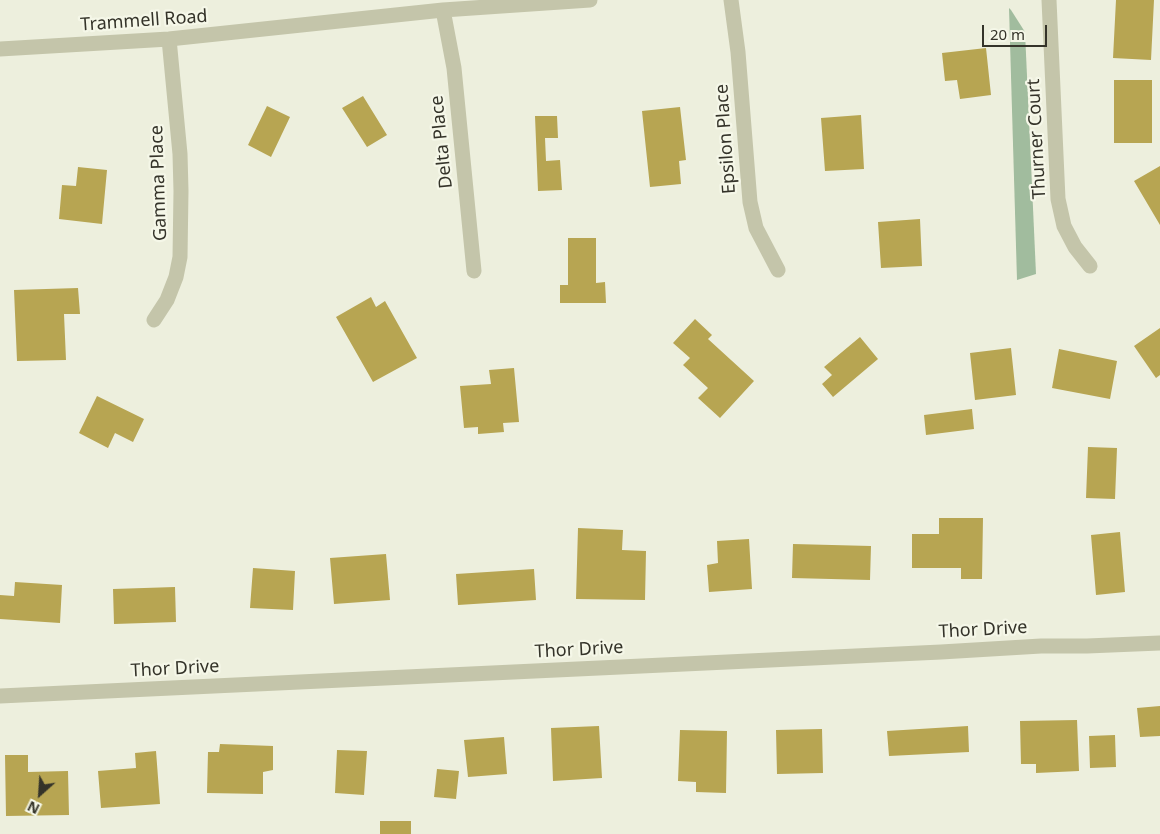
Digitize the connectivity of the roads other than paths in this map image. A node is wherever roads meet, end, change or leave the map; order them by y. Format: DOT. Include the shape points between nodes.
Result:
graph roads {
  1 [pos="590,0"];
  2 [pos="731,0"];
  3 [pos="1049,0"];
  4 [pos="443,10"];
  5 [pos="169,39"];
  6 [pos="0,49"];
  7 [pos="1090,266"];
  8 [pos="778,270"];
  9 [pos="474,271"];
  10 [pos="154,320"];
  11 [pos="1160,643"];
  12 [pos="0,696"];
  1 -- 4 [label="street, Trammell Road"];
  2 -- 8 [label="street, Epsilon Place" via="750,202 756,228"];
  3 -- 7 [label="street, Thurner Court" via="1058,199 1064,226"];
  4 -- 5 [label="street, Trammell Road"];
  4 -- 9 [label="street, Delta Place" via="454,68"];
  5 -- 6 [label="street, Trammell Road"];
  5 -- 10 [label="street, Gamma Place" via="180,154 180,257 167,300"];
  11 -- 12 [label="street, Thor Drive"];
}
